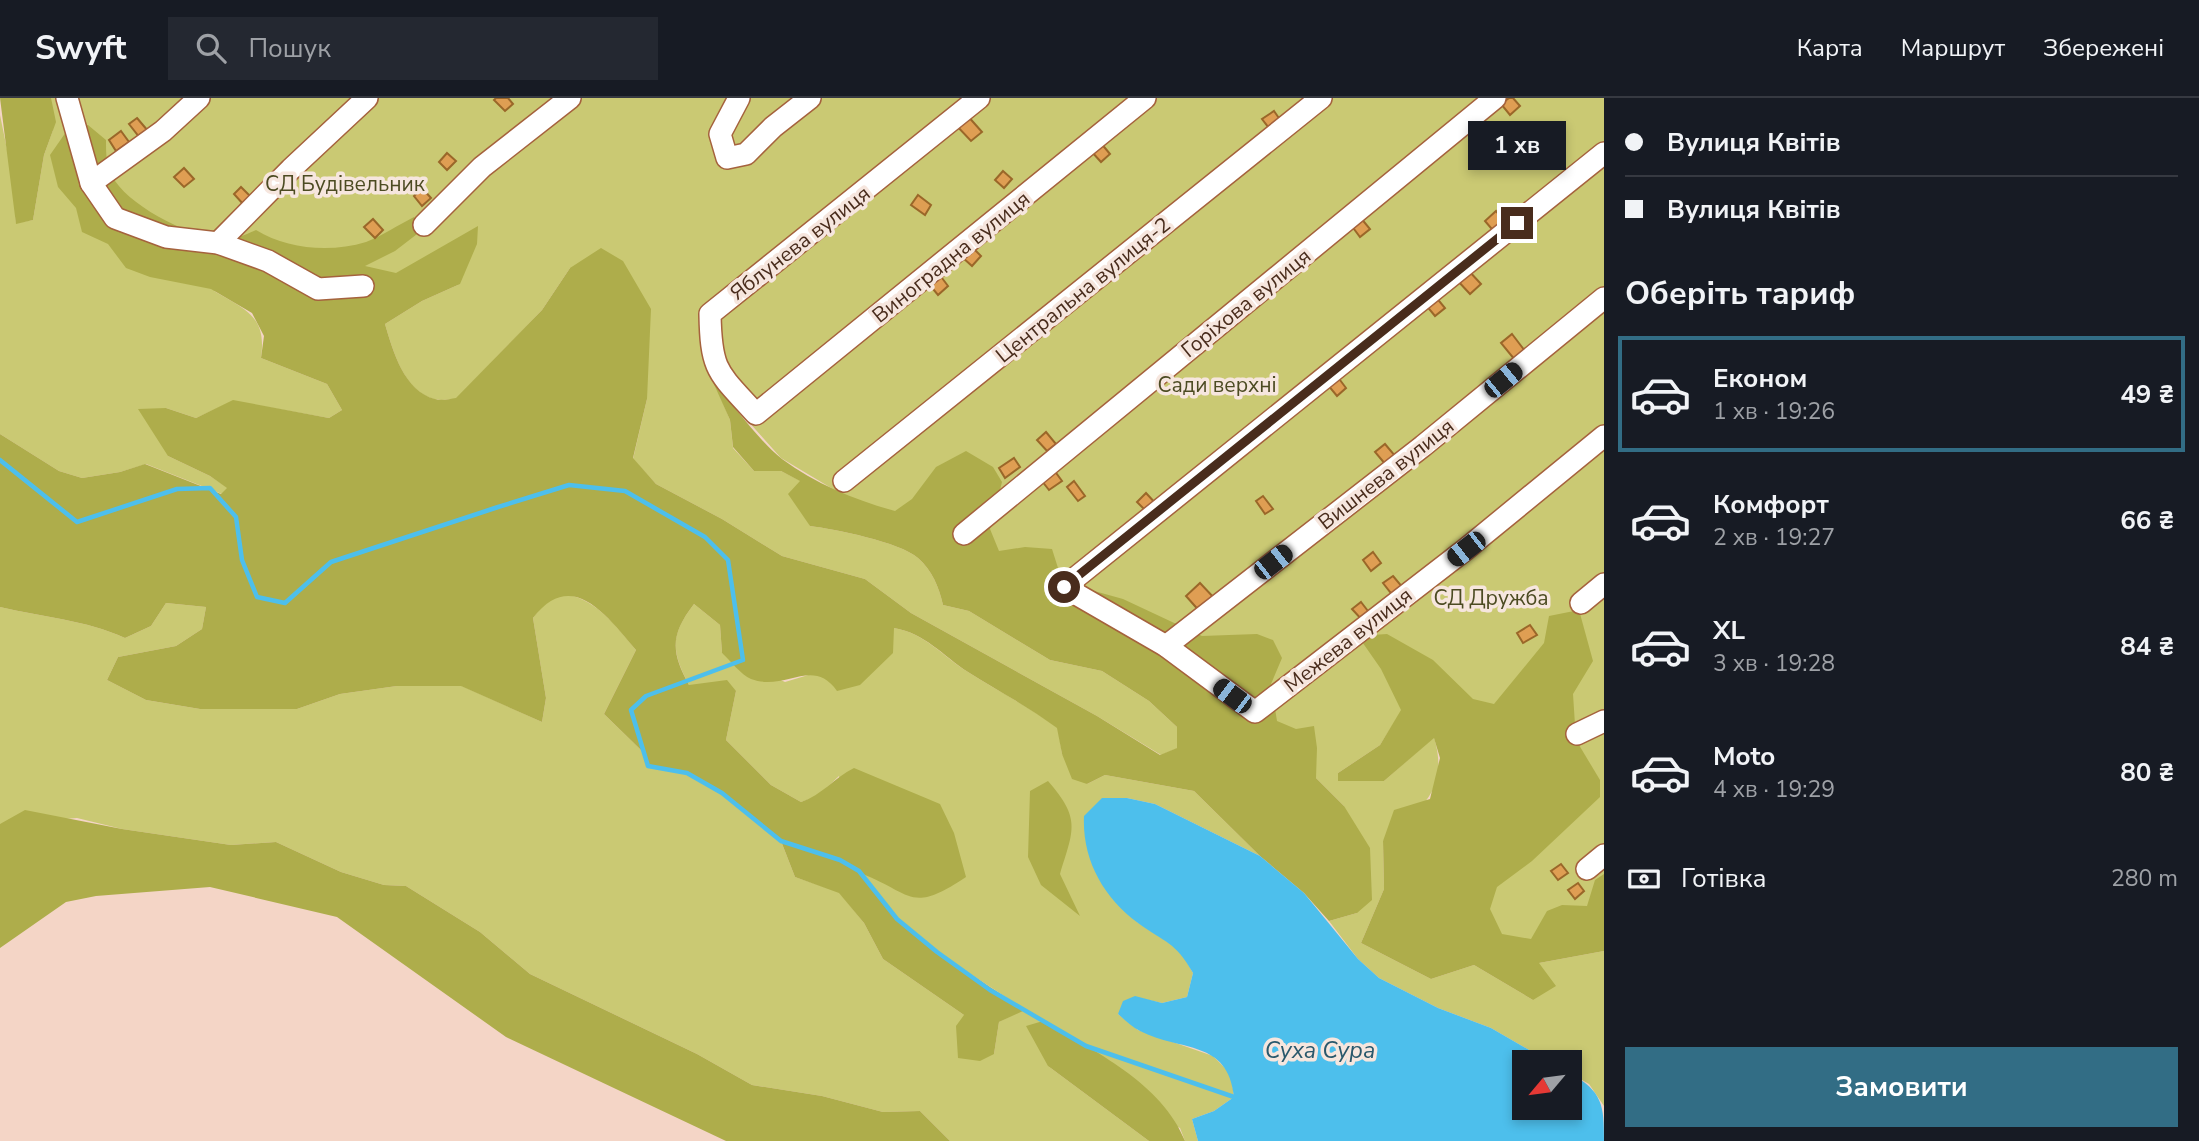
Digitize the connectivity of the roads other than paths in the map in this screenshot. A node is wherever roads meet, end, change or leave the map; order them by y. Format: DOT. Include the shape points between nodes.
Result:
graph roads {
  1 [pos="67,98"];
  2 [pos="199,98"];
  3 [pos="367,98"];
  4 [pos="570,98"];
  5 [pos="739,98"];
  6 [pos="810,98"];
  7 [pos="979,98"];
  8 [pos="1145,98"];
  9 [pos="1321,98"];
  10 [pos="1495,98"];
  11 [pos="1604,153"];
  12 [pos="91,183"];
  13 [pos="424,225"];
  14 [pos="218,243"];
  15 [pos="363,286"];
  16 [pos="1604,298"];
  17 [pos="757,414"];
  18 [pos="1604,436"];
  19 [pos="844,481"];
  20 [pos="964,534"];
  21 [pos="1604,584"];
  22 [pos="1581,603"];
  23 [pos="1166,646"];
  24 [pos="1604,721"];
  25 [pos="1577,733"];
  26 [pos="1604,855"];
  27 [pos="1587,869"];
  1 -- 12 [label="lane"];
  2 -- 12 [label="lane" via="163,131"];
  3 -- 14 [label="lane"];
  4 -- 13 [label="lane" via="482,167"];
  5 -- 6 [label="lane" via="720,134 727,158 746,155"];
  7 -- 17 [label="lane, Яблунева вулиця" via="710,314 710,351 719,373"];
  8 -- 17 [label="lane, Виноградна вулиця"];
  9 -- 19 [label="lane, Центральна вулиця-2"];
  10 -- 20 [label="lane, Горіхова вулиця"];
  11 -- 23 [label="lane" via="1064,587"];
  12 -- 14 [label="lane" via="115,218 166,237"];
  14 -- 15 [label="lane" via="268,261 318,289"];
  16 -- 23 [label="lane, Вишнева вулиця"];
  18 -- 23 [label="lane, Межева вулиця" via="1255,712"];
  21 -- 22 [label="lane"];
  24 -- 25 [label="lane"];
  26 -- 27 [label="lane"];
}
